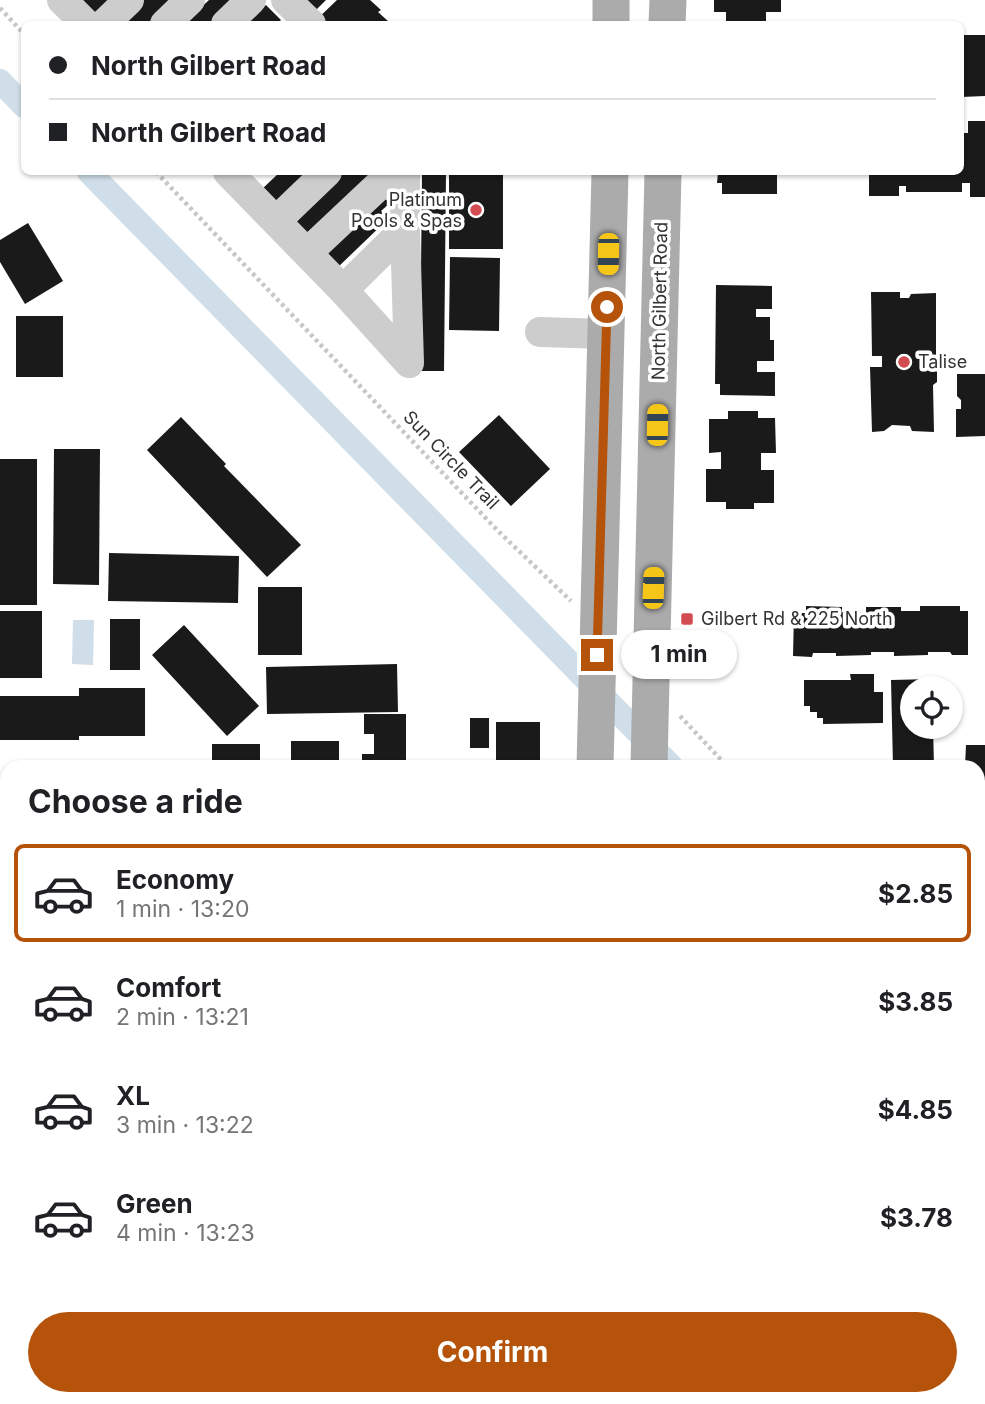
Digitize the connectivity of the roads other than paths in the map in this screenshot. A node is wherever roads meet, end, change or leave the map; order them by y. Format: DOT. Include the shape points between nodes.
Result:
graph roads {
  1 [pos="129,0"];
  2 [pos="190,0"];
  3 [pos="251,0"];
  4 [pos="611,0"];
  5 [pos="668,0"];
  6 [pos="65,1"];
  7 [pos="83,21"];
  8 [pos="107,21"];
  9 [pos="168,21"];
  10 [pos="229,21"];
  11 [pos="611,21"];
  12 [pos="667,21"];
  13 [pos="324,175"];
  14 [pos="390,175"];
  15 [pos="405,175"];
  16 [pos="610,175"];
  17 [pos="663,175"];
  18 [pos="247,178"];
  19 [pos="276,221"];
  20 [pos="609,227"];
  21 [pos="405,229"];
  22 [pos="662,230"];
  23 [pos="307,253"];
  24 [pos="343,290"];
  25 [pos="540,332"];
  26 [pos="606,334"];
  27 [pos="599,562"];
  28 [pos="654,564"];
  29 [pos="595,760"];
  30 [pos="649,760"];
  1 -- 8 [label="street"];
  2 -- 9 [label="street"];
  3 -- 10 [label="street"];
  4 -- 11 [label="main road"];
  5 -- 12 [label="main road"];
  6 -- 7 [label="street"];
  13 -- 19 [label="street"];
  14 -- 23 [label="street"];
  15 -- 21 [label="street"];
  16 -- 20 [label="main road"];
  17 -- 22 [label="main road, North Gilbert Road"];
  18 -- 19 [label="street"];
  19 -- 23 [label="street"];
  20 -- 22 [label="main road"];
  20 -- 26 [label="main road"];
  21 -- 24 [label="street"];
  21 -- 24 [label="street" via="409,363"];
  22 -- 28 [label="main road, North Gilbert Road"];
  23 -- 24 [label="street"];
  25 -- 26 [label="street"];
  26 -- 27 [label="main road"];
  27 -- 28 [label="main road"];
  27 -- 29 [label="main road"];
  28 -- 30 [label="main road, North Gilbert Road"];
}
